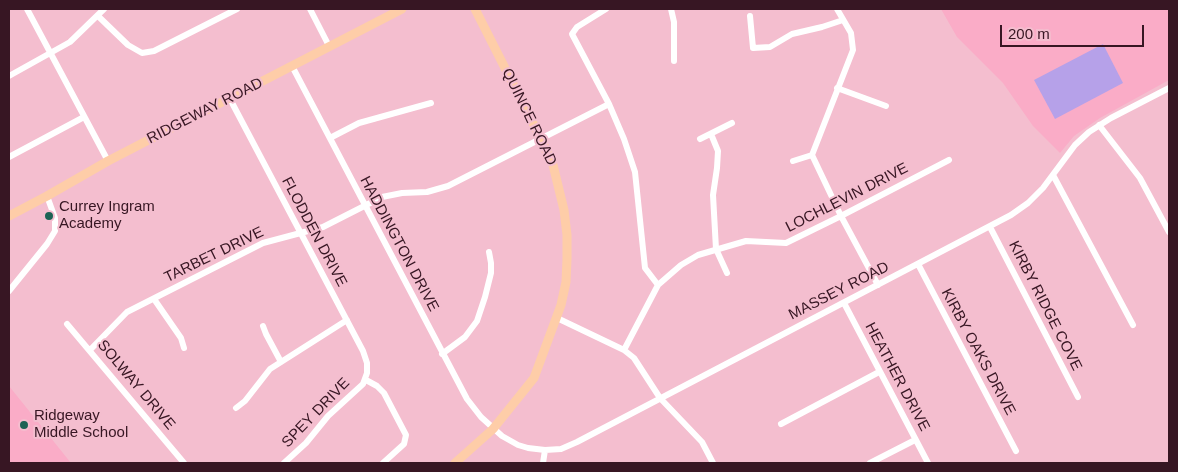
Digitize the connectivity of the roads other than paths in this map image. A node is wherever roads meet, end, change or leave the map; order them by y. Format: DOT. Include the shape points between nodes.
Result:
graph roads {
  1 [pos="27,9"];
  2 [pos="104,9"];
  3 [pos="237,9"];
  4 [pos="310,9"];
  5 [pos="402,9"];
  6 [pos="475,9"];
  7 [pos="606,9"];
  8 [pos="671,9"];
  9 [pos="837,9"];
  10 [pos="98,16"];
  11 [pos="750,16"];
  12 [pos="843,20"];
  13 [pos="329,46"];
  14 [pos="51,54"];
  15 [pos="674,61"];
  16 [pos="292,66"];
  17 [pos="9,76"];
  18 [pos="836,88"];
  19 [pos="1169,88"];
  20 [pos="230,99"];
  21 [pos="432,103"];
  22 [pos="609,104"];
  23 [pos="886,106"];
  24 [pos="84,117"];
  25 [pos="732,123"];
  26 [pos="1099,125"];
  27 [pos="711,134"];
  28 [pos="330,138"];
  29 [pos="542,139"];
  30 [pos="700,139"];
  31 [pos="812,154"];
  32 [pos="9,157"];
  33 [pos="949,160"];
  34 [pos="108,161"];
  35 [pos="792,161"];
  36 [pos="1053,175"];
  37 [pos="47,196"];
  38 [pos="365,206"];
  39 [pos="9,216"];
  40 [pos="841,216"];
  41 [pos="990,227"];
  42 [pos="1169,232"];
  43 [pos="301,234"];
  44 [pos="716,249"];
  45 [pos="489,252"];
  46 [pos="918,264"];
  47 [pos="727,273"];
  48 [pos="658,285"];
  49 [pos="878,285"];
  50 [pos="9,291"];
  51 [pos="154,299"];
  52 [pos="844,303"];
  53 [pos="557,318"];
  54 [pos="347,320"];
  55 [pos="67,324"];
  56 [pos="1132,325"];
  57 [pos="263,326"];
  58 [pos="184,348"];
  59 [pos="90,350"];
  60 [pos="624,350"];
  61 [pos="442,354"];
  62 [pos="281,362"];
  63 [pos="879,372"];
  64 [pos="366,380"];
  65 [pos="1078,397"];
  66 [pos="660,398"];
  67 [pos="236,408"];
  68 [pos="781,424"];
  69 [pos="493,428"];
  70 [pos="915,440"];
  71 [pos="545,450"];
  72 [pos="1016,451"];
  73 [pos="383,462"];
  74 [pos="184,463"];
  75 [pos="284,463"];
  76 [pos="455,463"];
  77 [pos="543,463"];
  78 [pos="714,463"];
  79 [pos="870,463"];
  80 [pos="928,463"];
  1 -- 14 [label="street"];
  2 -- 10 [label="street"];
  3 -- 10 [label="street" via="154,51 142,53 128,45"];
  4 -- 13 [label="street"];
  5 -- 13 [label="main road, RIDGEWAY ROAD"];
  6 -- 29 [label="main road, QUINCE ROAD"];
  7 -- 22 [label="street" via="577,27 572,34"];
  8 -- 15 [label="street"];
  9 -- 12 [label="street"];
  10 -- 14 [label="street" via="73,40"];
  11 -- 12 [label="street" via="753,48 770,47 792,34"];
  12 -- 18 [label="street" via="851,33 853,50"];
  13 -- 16 [label="main road, RIDGEWAY ROAD"];
  14 -- 17 [label="street"];
  14 -- 24 [label="street"];
  16 -- 20 [label="main road, RIDGEWAY ROAD"];
  16 -- 28 [label="street, HADDINGTON DRIVE"];
  18 -- 23 [label="street"];
  18 -- 31 [label="street"];
  19 -- 26 [label="street, MASSEY ROAD"];
  20 -- 34 [label="main road, RIDGEWAY ROAD"];
  20 -- 43 [label="street, FLODDEN DRIVE"];
  21 -- 28 [label="street" via="360,123"];
  22 -- 29 [label="street, TARBET DRIVE"];
  22 -- 48 [label="street" via="635,172 645,268"];
  24 -- 32 [label="street"];
  24 -- 34 [label="street"];
  25 -- 27 [label="street"];
  26 -- 36 [label="street, MASSEY ROAD" via="1076,145"];
  26 -- 42 [label="street" via="1140,178"];
  27 -- 30 [label="street"];
  27 -- 44 [label="street" via="718,151 713,195"];
  28 -- 38 [label="street, HADDINGTON DRIVE"];
  29 -- 38 [label="street, TARBET DRIVE" via="448,186 388,196"];
  29 -- 53 [label="main road, QUINCE ROAD" via="559,187 567,236 566,282"];
  31 -- 35 [label="street"];
  31 -- 40 [label="street"];
  33 -- 40 [label="street, LOCHLEVIN DRIVE"];
  34 -- 37 [label="main road, RIDGEWAY ROAD"];
  36 -- 41 [label="street, MASSEY ROAD" via="1028,203"];
  36 -- 56 [label="street"];
  37 -- 39 [label="main road, RIDGEWAY ROAD"];
  37 -- 50 [label="street" via="55,218 55,231"];
  38 -- 43 [label="street, TARBET DRIVE" via="323,228"];
  38 -- 61 [label="street, HADDINGTON DRIVE"];
  40 -- 44 [label="street, LOCHLEVIN DRIVE" via="786,243 746,241"];
  40 -- 49 [label="street"];
  41 -- 46 [label="street, MASSEY ROAD"];
  41 -- 65 [label="street, KIRBY RIDGE COVE"];
  43 -- 51 [label="street, TARBET DRIVE" via="263,243"];
  43 -- 54 [label="street, FLODDEN DRIVE"];
  44 -- 47 [label="street"];
  44 -- 48 [label="street, LOCHLEVIN DRIVE" via="681,265"];
  45 -- 61 [label="street" via="491,273 477,321 465,337"];
  46 -- 49 [label="street, MASSEY ROAD"];
  46 -- 72 [label="street, KIRBY OAKS DRIVE"];
  48 -- 60 [label="street, LOCHLEVIN DRIVE"];
  49 -- 52 [label="street, MASSEY ROAD"];
  51 -- 58 [label="street" via="181,338"];
  51 -- 59 [label="street, TARBET DRIVE" via="124,315"];
  52 -- 63 [label="street, HEATHER DRIVE"];
  52 -- 66 [label="street, MASSEY ROAD"];
  53 -- 60 [label="street"];
  53 -- 69 [label="main road, QUINCE ROAD" via="534,378"];
  54 -- 62 [label="street"];
  54 -- 64 [label="street, FLODDEN DRIVE" via="366,357"];
  55 -- 59 [label="street, SOLWAY DRIVE"];
  57 -- 62 [label="street"];
  59 -- 74 [label="street, SOLWAY DRIVE"];
  60 -- 66 [label="street" via="634,358"];
  61 -- 69 [label="street, HADDINGTON DRIVE" via="468,398"];
  62 -- 67 [label="street"];
  63 -- 68 [label="street"];
  63 -- 70 [label="street, HEATHER DRIVE"];
  64 -- 73 [label="street" via="384,393 406,435 404,444"];
  64 -- 75 [label="street, SPEY DRIVE"];
  66 -- 71 [label="street, MASSEY ROAD" via="572,445"];
  66 -- 78 [label="street" via="702,442"];
  69 -- 71 [label="street, MASSEY ROAD" via="518,445"];
  69 -- 76 [label="main road, QUINCE ROAD"];
  70 -- 79 [label="street"];
  70 -- 80 [label="street, HEATHER DRIVE"];
  71 -- 77 [label="street"];
}
